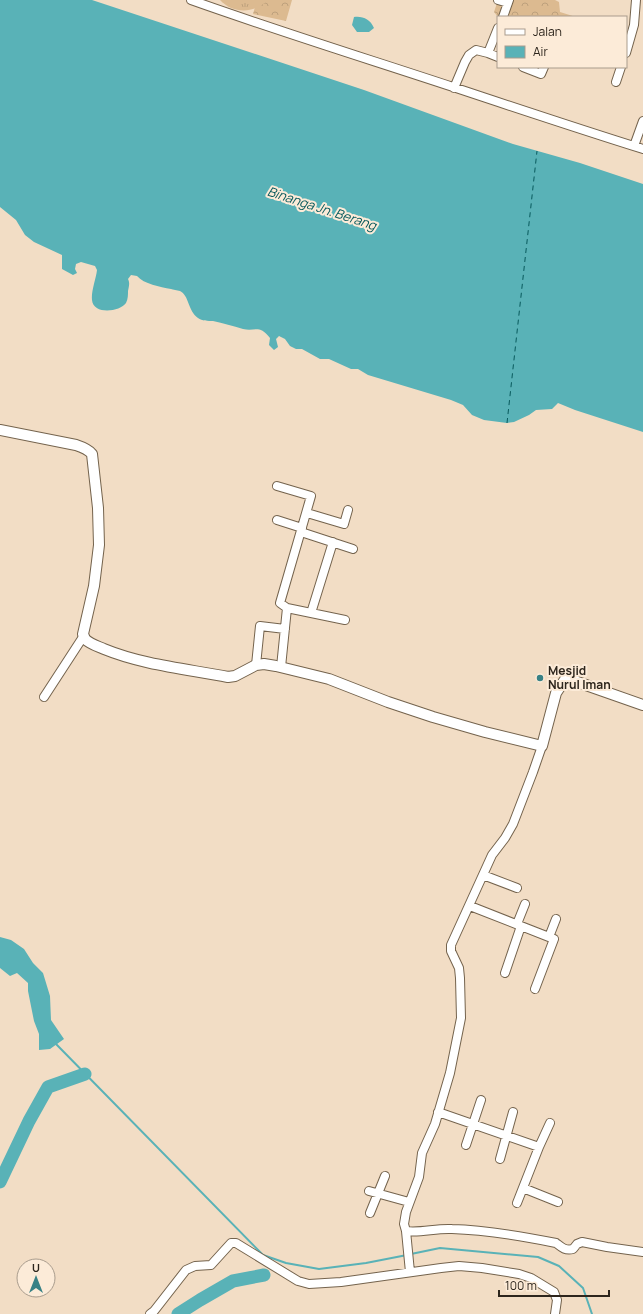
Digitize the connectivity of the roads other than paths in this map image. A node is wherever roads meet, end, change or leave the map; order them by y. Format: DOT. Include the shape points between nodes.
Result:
graph roads {
  1 [pos="191,0"];
  2 [pos="498,0"];
  3 [pos="636,0"];
  4 [pos="508,2"];
  5 [pos="503,16"];
  6 [pos="497,30"];
  7 [pos="627,50"];
  8 [pos="488,53"];
  9 [pos="497,57"];
  10 [pos="526,68"];
  11 [pos="544,68"];
  12 [pos="621,68"];
  13 [pos="616,82"];
  14 [pos="454,88"];
  15 [pos="643,121"];
  16 [pos="634,146"];
  17 [pos="643,149"];
  18 [pos="0,430"];
  19 [pos="277,486"];
  20 [pos="348,510"];
  21 [pos="306,513"];
  22 [pos="277,520"];
  23 [pos="302,530"];
  24 [pos="333,542"];
  25 [pos="353,549"];
  26 [pos="287,608"];
  27 [pos="311,613"];
  28 [pos="345,620"];
  29 [pos="285,629"];
  30 [pos="83,637"];
  31 [pos="256,665"];
  32 [pos="281,667"];
  33 [pos="44,697"];
  34 [pos="643,705"];
  35 [pos="542,746"];
  36 [pos="483,875"];
  37 [pos="517,888"];
  38 [pos="525,904"];
  39 [pos="470,906"];
  40 [pos="556,919"];
  41 [pos="519,925"];
  42 [pos="548,937"];
  43 [pos="505,973"];
  44 [pos="535,989"];
  45 [pos="481,1100"];
  46 [pos="438,1112"];
  47 [pos="513,1112"];
  48 [pos="550,1123"];
  49 [pos="473,1125"];
  50 [pos="506,1136"];
  51 [pos="466,1145"];
  52 [pos="539,1147"];
  53 [pos="500,1159"];
  54 [pos="385,1176"];
  55 [pos="523,1188"];
  56 [pos="369,1191"];
  57 [pos="379,1194"];
  58 [pos="409,1202"];
  59 [pos="558,1202"];
  60 [pos="517,1204"];
  61 [pos="370,1213"];
  62 [pos="406,1234"];
  63 [pos="643,1252"];
  64 [pos="410,1268"];
  65 [pos="150,1314"];
  66 [pos="555,1314"];
  1 -- 14 [label="street" via="307,41"];
  2 -- 4 [label="street"];
  3 -- 7 [label="street" via="634,25"];
  4 -- 5 [label="street"];
  6 -- 8 [label="street"];
  8 -- 9 [label="street"];
  8 -- 14 [label="street" via="473,51 465,62"];
  10 -- 11 [label="street" via="542,74"];
  12 -- 13 [label="street"];
  14 -- 16 [label="street"];
  15 -- 16 [label="street"];
  16 -- 17 [label="street"];
  18 -- 30 [label="street" via="76,445 92,454 98,502 98,544 94,586"];
  19 -- 21 [label="street" via="311,496"];
  20 -- 21 [label="street" via="344,524"];
  21 -- 23 [label="street"];
  22 -- 23 [label="street"];
  23 -- 24 [label="street"];
  23 -- 26 [label="street" via="280,603"];
  24 -- 25 [label="street"];
  24 -- 27 [label="street"];
  26 -- 27 [label="street"];
  26 -- 29 [label="street"];
  27 -- 28 [label="street"];
  29 -- 31 [label="street" via="260,626"];
  29 -- 32 [label="street"];
  30 -- 31 [label="street" via="91,644 138,660 228,677"];
  30 -- 33 [label="street"];
  31 -- 32 [label="street"];
  32 -- 35 [label="street" via="329,679 433,717"];
  34 -- 35 [label="street" via="566,678 556,693"];
  35 -- 36 [label="street" via="529,786 512,824 492,855"];
  36 -- 37 [label="street"];
  36 -- 39 [label="street"];
  38 -- 41 [label="street"];
  39 -- 41 [label="street"];
  39 -- 46 [label="street" via="451,948 460,978 461,1018 450,1073"];
  40 -- 42 [label="street"];
  41 -- 42 [label="street"];
  41 -- 43 [label="street"];
  42 -- 44 [label="street" via="554,939"];
  45 -- 49 [label="street"];
  46 -- 49 [label="street"];
  46 -- 58 [label="street" via="422,1154 418,1177"];
  47 -- 50 [label="street"];
  48 -- 52 [label="street"];
  49 -- 50 [label="street"];
  49 -- 51 [label="street"];
  50 -- 52 [label="street"];
  50 -- 53 [label="street"];
  52 -- 55 [label="street"];
  54 -- 57 [label="street"];
  55 -- 59 [label="street"];
  55 -- 60 [label="street"];
  56 -- 57 [label="street"];
  57 -- 58 [label="street"];
  57 -- 61 [label="street"];
  58 -- 62 [label="street" via="404,1224"];
  62 -- 63 [label="street" via="449,1229 484,1231 556,1243 569,1250 582,1242"];
  62 -- 64 [label="street"];
  64 -- 65 [label="street" via="341,1282 302,1283 231,1243 211,1265 195,1266 186,1270"];
  64 -- 66 [label="street" via="459,1266 519,1274 554,1292"];
}
